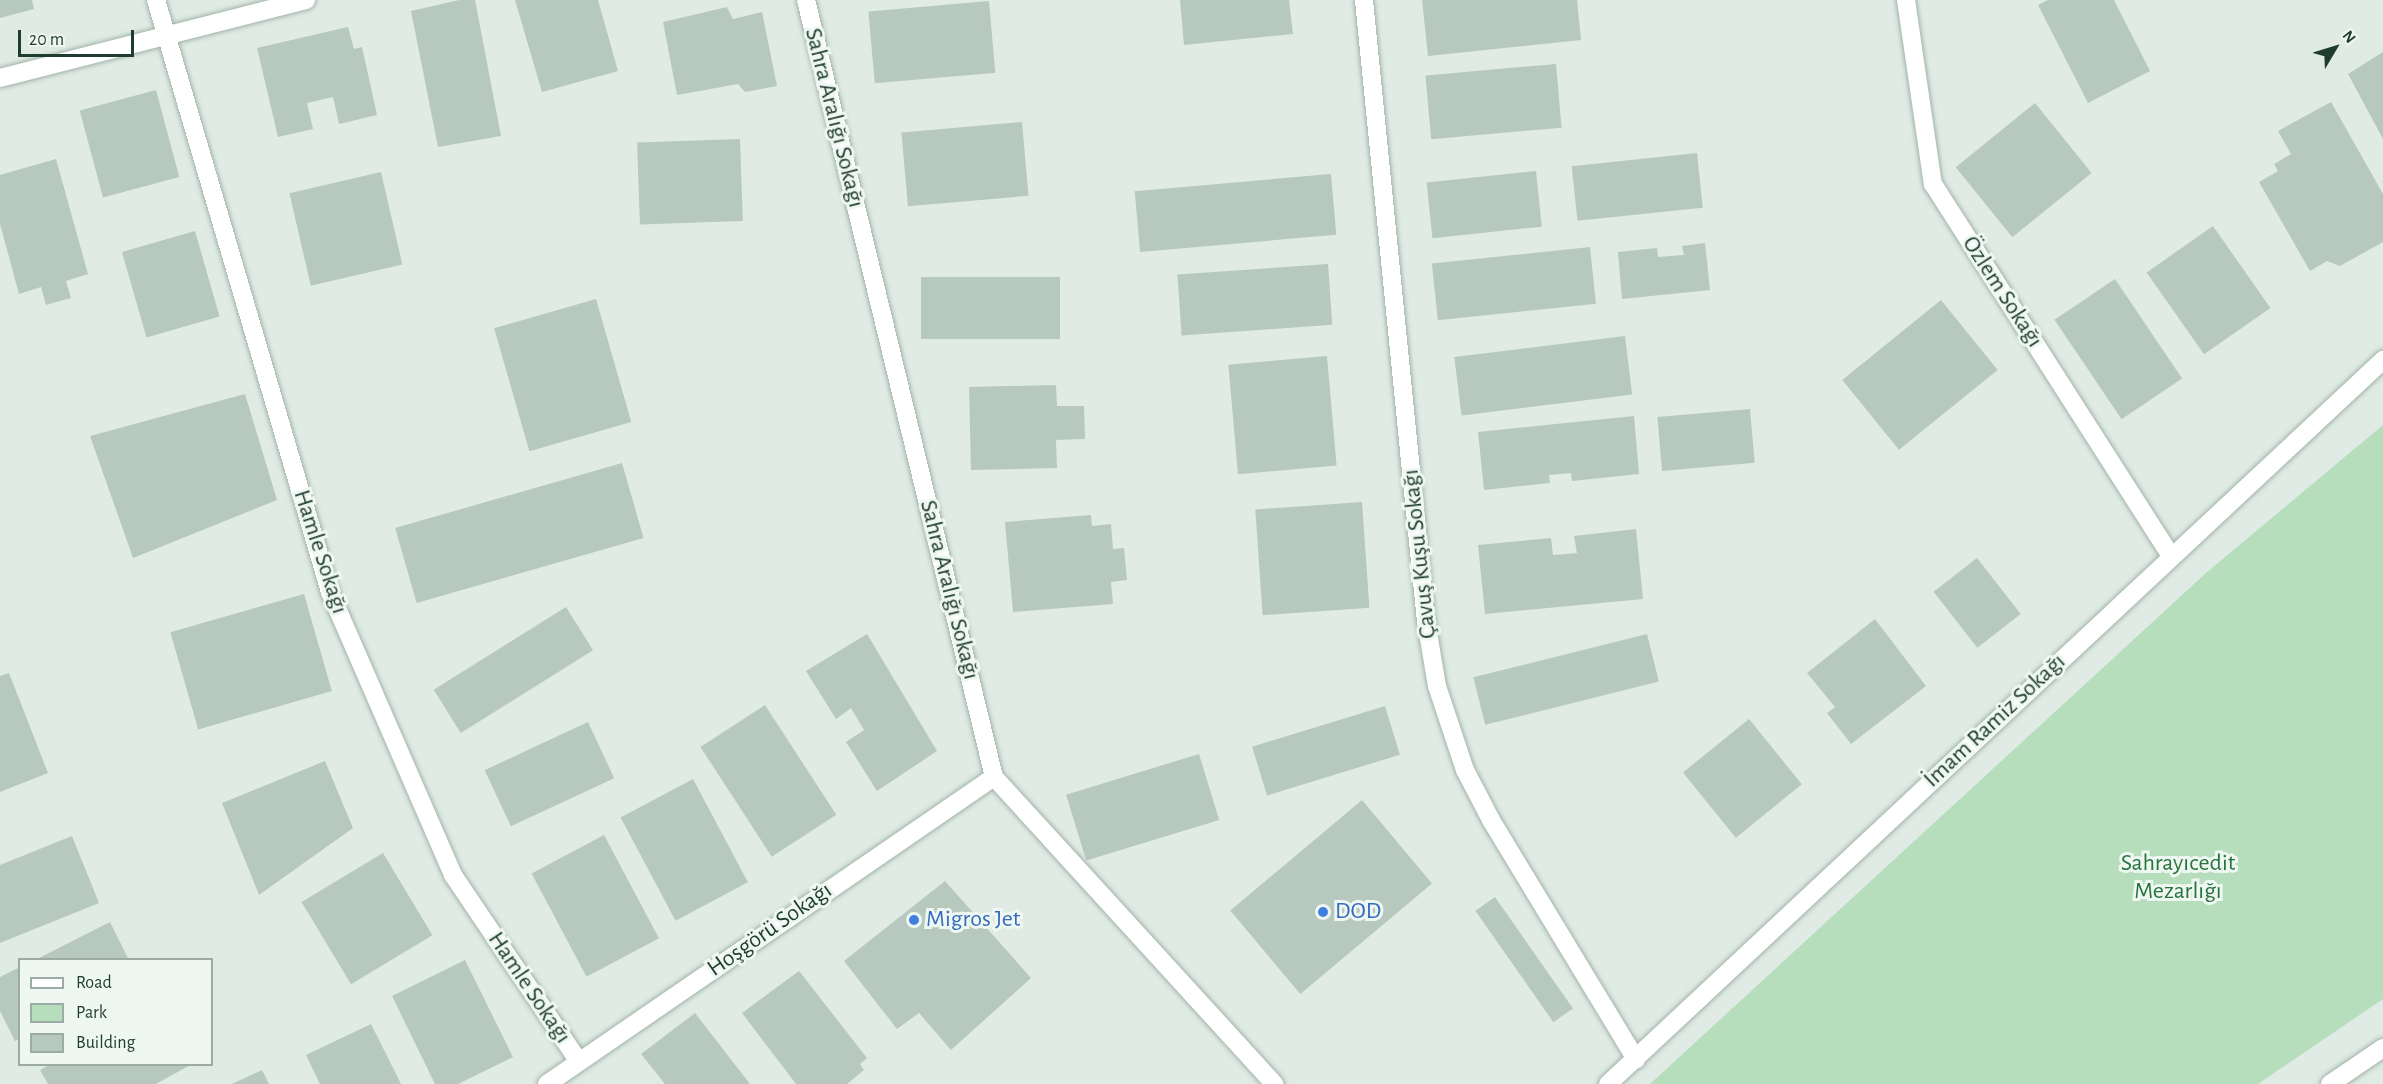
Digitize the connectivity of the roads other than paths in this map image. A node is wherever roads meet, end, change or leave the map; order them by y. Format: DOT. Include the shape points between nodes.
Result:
graph roads {
  1 [pos="156,0"];
  2 [pos="306,0"];
  3 [pos="806,0"];
  4 [pos="1364,0"];
  5 [pos="1906,0"];
  6 [pos="164,34"];
  7 [pos="0,78"];
  8 [pos="2383,360"];
  9 [pos="2171,555"];
  10 [pos="994,777"];
  11 [pos="2383,1048"];
  12 [pos="1636,1059"];
  13 [pos="579,1062"];
  14 [pos="547,1084"];
  15 [pos="1274,1084"];
  16 [pos="1608,1084"];
  17 [pos="2330,1084"];
  1 -- 6 [label="street, Hamle Sokağı"];
  2 -- 6 [label="street"];
  3 -- 10 [label="street, Sahra Aralığı Sokağı"];
  4 -- 12 [label="street, Çavuş Kuşu Sokağı" via="1426,621 1437,686 1466,770 1491,820"];
  5 -- 9 [label="street, Özlem Sokağı" via="1933,184"];
  6 -- 7 [label="street"];
  6 -- 13 [label="street, Hamle Sokağı" via="330,592 453,875"];
  8 -- 9 [label="street, İmam Ramiz Sokağı"];
  9 -- 12 [label="street, İmam Ramiz Sokağı"];
  10 -- 13 [label="street, Hoşgörü Sokağı"];
  10 -- 15 [label="street, Sahra Aralığı Sokağı"];
  11 -- 17 [label="street"];
  12 -- 16 [label="street, İmam Ramiz Sokağı"];
  13 -- 14 [label="street, Hoşgörü Sokağı"];
}
